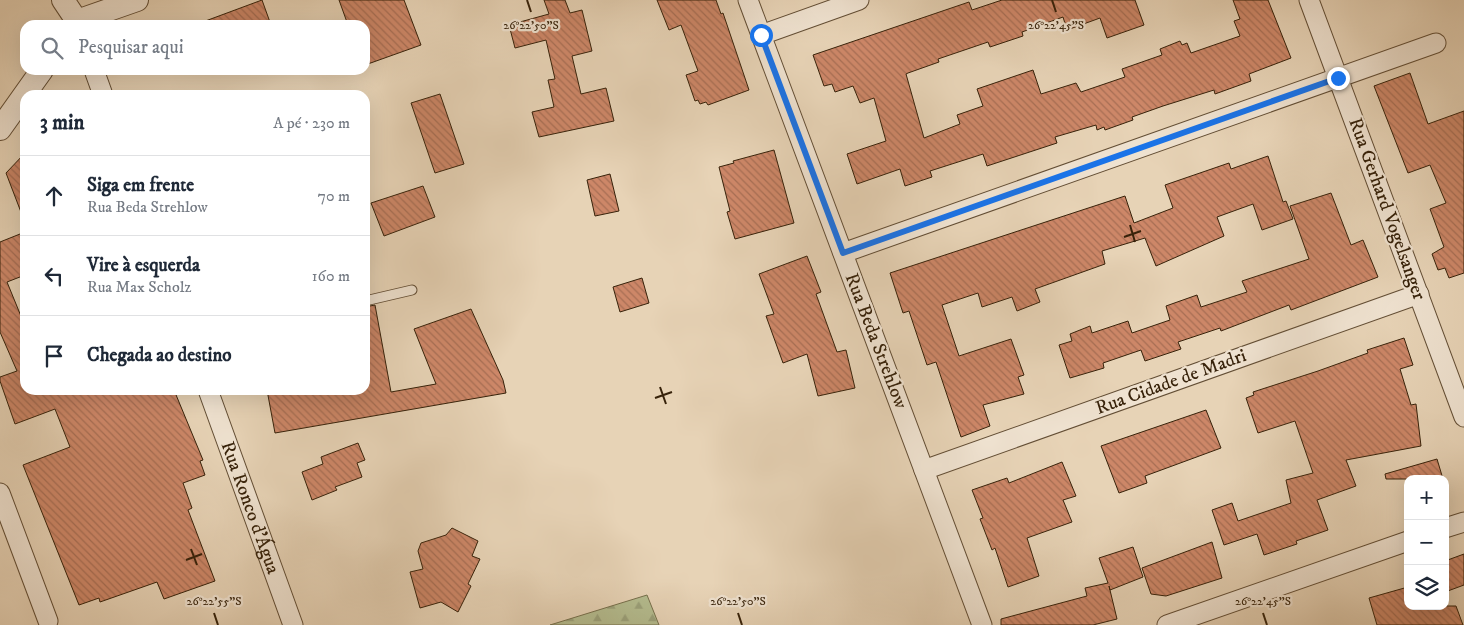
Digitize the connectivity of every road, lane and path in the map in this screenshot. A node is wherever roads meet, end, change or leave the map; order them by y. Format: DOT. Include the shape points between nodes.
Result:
graph roads {
  1 [pos="63,0"];
  2 [pos="137,0"];
  3 [pos="748,0"];
  4 [pos="859,0"];
  5 [pos="1309,0"];
  6 [pos="75,20"];
  7 [pos="87,20"];
  8 [pos="761,35"];
  9 [pos="1436,43"];
  10 [pos="38,75"];
  11 [pos="96,75"];
  12 [pos="1338,78"];
  13 [pos="28,90"];
  14 [pos="101,90"];
  15 [pos="20,101"];
  16 [pos="0,129"];
  17 [pos="843,253"];
  18 [pos="412,290"];
  19 [pos="1418,294"];
  20 [pos="370,300"];
  21 [pos="210,395"];
  22 [pos="1464,417"];
  23 [pos="924,470"];
  24 [pos="0,493"];
  25 [pos="1464,522"];
  26 [pos="1449,527"];
  27 [pos="1404,542"];
  28 [pos="48,620"];
  29 [pos="293,625"];
  30 [pos="982,625"];
  31 [pos="1166,625"];
  1 -- 6 [label="street"];
  2 -- 7 [label="street"];
  3 -- 8 [label="street, Rua Beda Strehlow"];
  4 -- 8 [label="street"];
  5 -- 12 [label="street, Rua Gerhard Vogelsanger"];
  8 -- 17 [label="street, Rua Beda Strehlow"];
  9 -- 12 [label="street"];
  10 -- 13 [label="street"];
  11 -- 14 [label="street"];
  12 -- 17 [label="street"];
  12 -- 19 [label="street, Rua Gerhard Vogelsanger"];
  15 -- 16 [label="street"];
  17 -- 23 [label="street, Rua Beda Strehlow"];
  18 -- 20 [label="lane"];
  19 -- 22 [label="street, Rua Gerhard Vogelsanger"];
  19 -- 23 [label="street, Rua Cidade de Madri"];
  21 -- 29 [label="street, Rua Ronco d’Água"];
  23 -- 30 [label="street, Rua Beda Strehlow"];
  24 -- 28 [label="street"];
  25 -- 26 [label="street"];
  27 -- 31 [label="street"];
}
